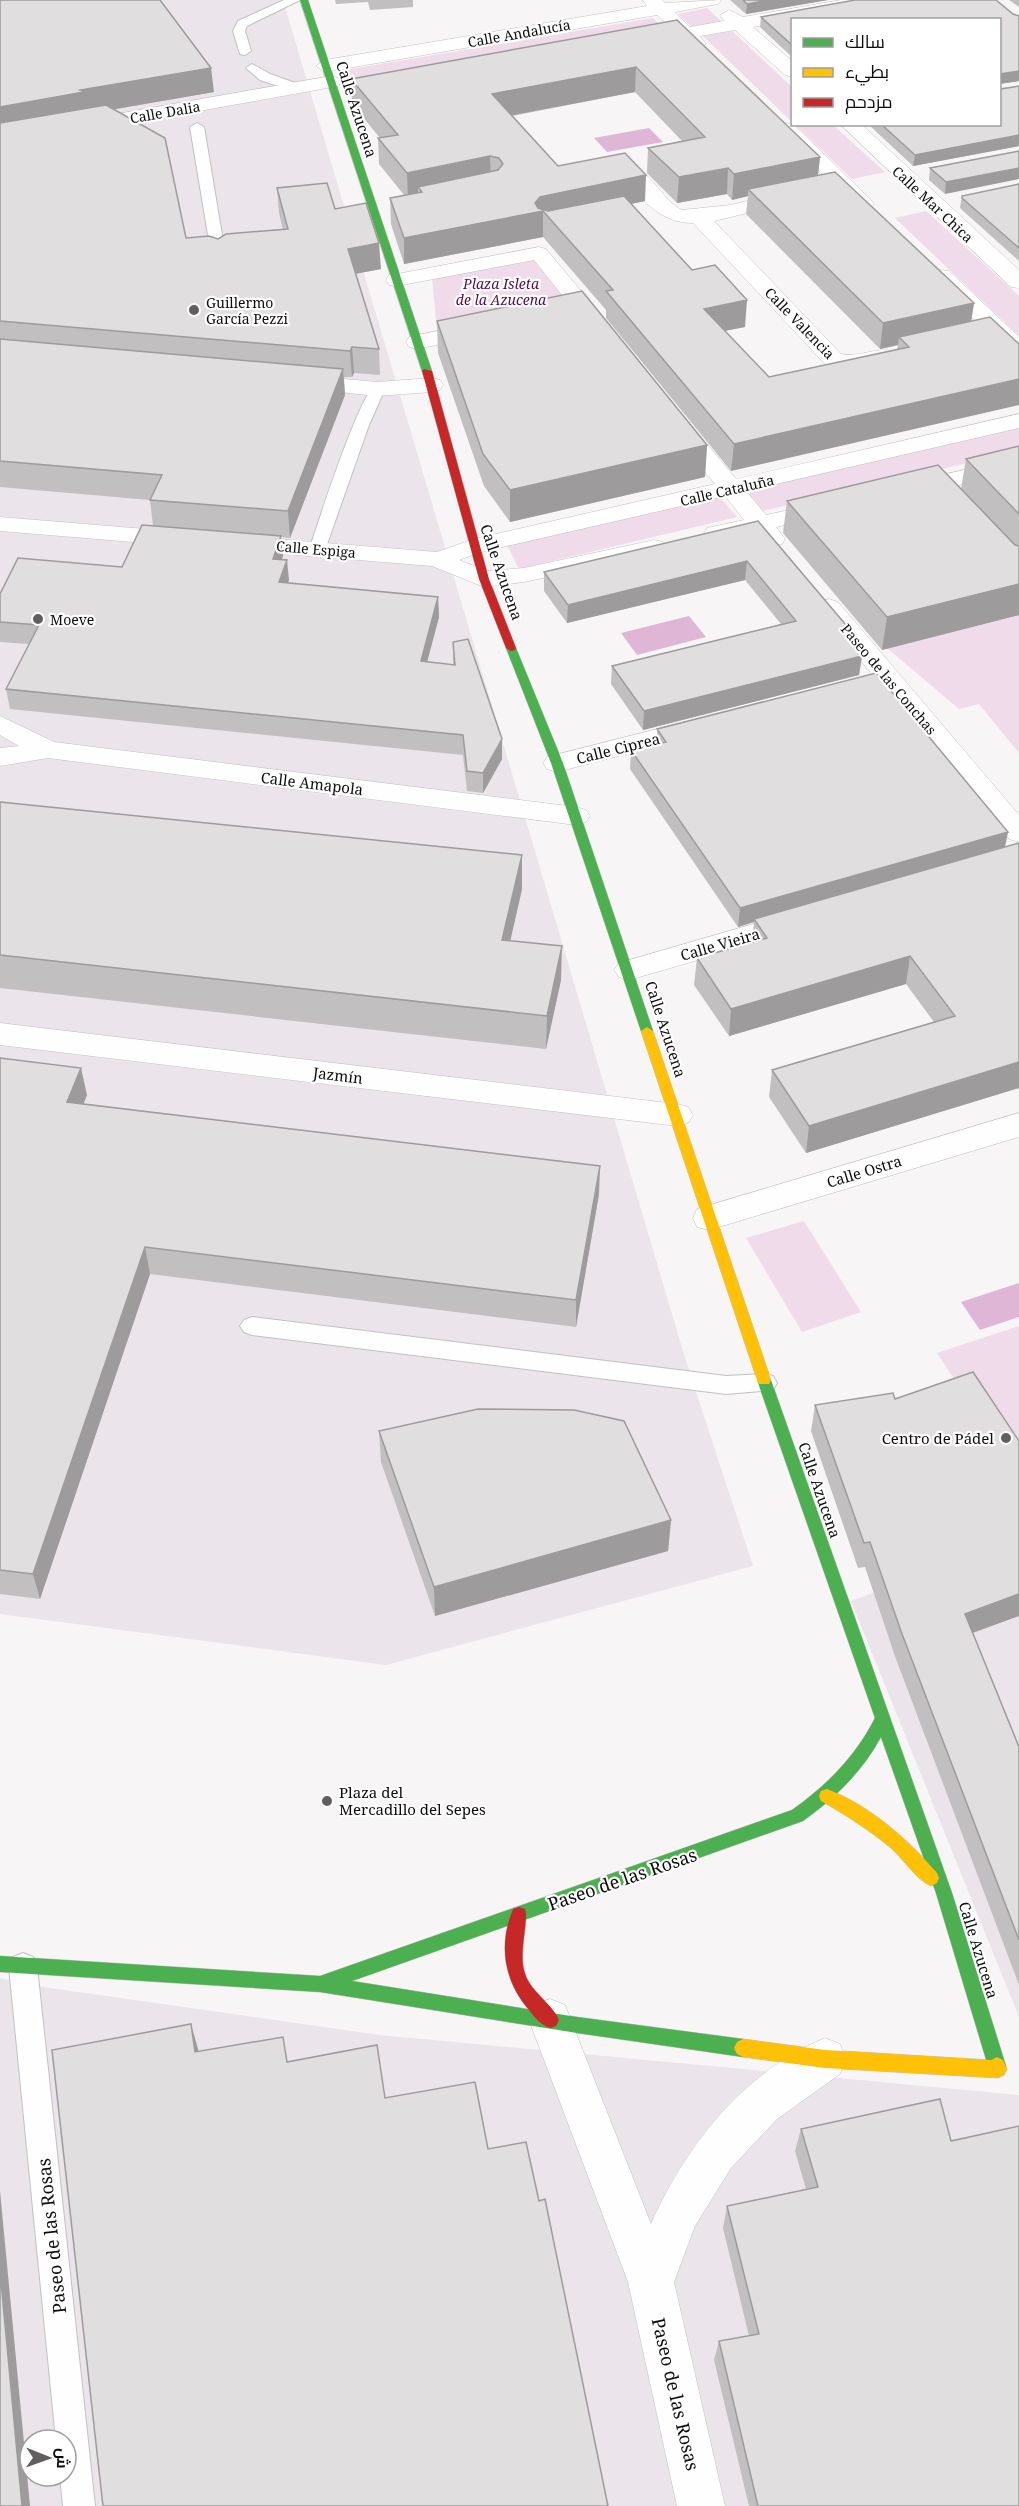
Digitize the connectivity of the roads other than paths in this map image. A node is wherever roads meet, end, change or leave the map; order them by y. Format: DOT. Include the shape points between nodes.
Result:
graph roads {
  1 [pos="294,0"];
  2 [pos="304,0"];
  3 [pos="712,0"];
  4 [pos="872,0"];
  5 [pos="657,4"];
  6 [pos="739,24"];
  7 [pos="686,34"];
  8 [pos="627,44"];
  9 [pos="245,51"];
  10 [pos="711,57"];
  11 [pos="252,68"];
  12 [pos="791,70"];
  13 [pos="330,81"];
  14 [pos="296,88"];
  15 [pos="357,90"];
  16 [pos="777,120"];
  17 [pos="851,126"];
  18 [pos="197,127"];
  19 [pos="0,141"];
  20 [pos="932,170"];
  21 [pos="633,174"];
  22 [pos="903,176"];
  23 [pos="845,186"];
  24 [pos="963,197"];
  25 [pos="934,204"];
  26 [pos="662,205"];
  27 [pos="398,210"];
  28 [pos="639,210"];
  29 [pos="375,214"];
  30 [pos="698,216"];
  31 [pos="879,218"];
  32 [pos="922,258"];
  33 [pos="1019,258"];
  34 [pos="219,259"];
  35 [pos="998,263"];
  36 [pos="398,280"];
  37 [pos="1019,282"];
  38 [pos="584,309"];
  39 [pos="559,314"];
  40 [pos="503,325"];
  41 [pos="1000,331"];
  42 [pos="978,336"];
  43 [pos="417,342"];
  44 [pos="613,345"];
  45 [pos="1019,349"];
  46 [pos="901,353"];
  47 [pos="283,380"];
  48 [pos="432,385"];
  49 [pos="377,389"];
  50 [pos="664,408"];
  51 [pos="1019,421"];
  52 [pos="1019,465"];
  53 [pos="730,489"];
  54 [pos="881,496"];
  55 [pos="848,504"];
  56 [pos="0,524"];
  57 [pos="760,524"];
  58 [pos="474,546"];
  59 [pos="317,550"];
  60 [pos="436,559"];
  61 [pos="792,562"];
  62 [pos="484,579"];
  63 [pos="814,589"];
  64 [pos="728,719"];
  65 [pos="0,724"];
  66 [pos="48,750"];
  67 [pos="0,757"];
  68 [pos="557,763"];
  69 [pos="576,816"];
  70 [pos="1019,833"];
  71 [pos="824,914"];
  72 [pos="629,970"];
  73 [pos="0,1034"];
  74 [pos="677,1115"];
  75 [pos="1019,1125"];
  76 [pos="710,1218"];
  77 [pos="252,1326"];
  78 [pos="765,1383"];
  79 [pos="883,1717"];
  80 [pos="827,1796"];
  81 [pos="944,1893"];
  82 [pos="519,1915"];
  83 [pos="12,1966"];
  84 [pos="320,1984"];
  85 [pos="550,2020"];
  86 [pos="825,2059"];
  87 [pos="1009,2069"];
  88 [pos="651,2282"];
  89 [pos="79,2506"];
  90 [pos="701,2506"];
  1 -- 9 [label="lane" via="240,26"];
  2 -- 13 [label="street, Calle Azucena"];
  3 -- 5 [label="street, Calle Andalucía"];
  3 -- 6 [label="street"];
  4 -- 6 [label="street"];
  5 -- 7 [label="street"];
  5 -- 13 [label="street, Calle Andalucía"];
  6 -- 7 [label="street"];
  6 -- 12 [label="street"];
  7 -- 8 [label="street"];
  7 -- 10 [label="street"];
  11 -- 14 [label="lane"];
  13 -- 14 [label="street, Calle Dalia"];
  13 -- 15 [label="street"];
  13 -- 29 [label="street, Calle Azucena"];
  14 -- 19 [label="street, Calle Dalia"];
  16 -- 23 [label="street"];
  17 -- 22 [label="street, Calle Mar Chica"];
  18 -- 34 [label="lane"];
  20 -- 22 [label="street"];
  21 -- 26 [label="street"];
  22 -- 25 [label="street, Calle Mar Chica"];
  23 -- 30 [label="street"];
  23 -- 31 [label="street"];
  24 -- 25 [label="street"];
  25 -- 35 [label="street, Calle Mar Chica"];
  26 -- 28 [label="street"];
  26 -- 30 [label="street" via="676,216"];
  27 -- 29 [label="street"];
  29 -- 36 [label="street, Calle Azucena"];
  30 -- 46 [label="street, Calle Valencia" via="833,359 850,363"];
  32 -- 41 [label="street"];
  33 -- 35 [label="street"];
  35 -- 37 [label="street, Calle Mar Chica"];
  36 -- 38 [label="street" via="530,253 540,255"];
  36 -- 43 [label="street, Calle Azucena"];
  38 -- 39 [label="street"];
  38 -- 44 [label="street"];
  40 -- 43 [label="street"];
  41 -- 42 [label="street"];
  41 -- 45 [label="street"];
  43 -- 48 [label="street, Calle Azucena"];
  47 -- 49 [label="street"];
  48 -- 49 [label="street"];
  48 -- 58 [label="street, Calle Azucena"];
  49 -- 59 [label="lane"];
  50 -- 53 [label="street"];
  51 -- 53 [label="street, Calle Cataluña"];
  52 -- 54 [label="street" via="944,491"];
  53 -- 57 [label="street"];
  53 -- 58 [label="street, Calle Cataluña"];
  55 -- 57 [label="street"];
  56 -- 59 [label="street, Calle Espiga"];
  57 -- 61 [label="street"];
  57 -- 62 [label="street" via="524,575"];
  58 -- 60 [label="street, Calle Cataluña"];
  58 -- 62 [label="street, Calle Azucena"];
  59 -- 60 [label="street, Calle Espiga"];
  60 -- 62 [label="street, Calle Espiga"];
  62 -- 68 [label="street, Calle Azucena"];
  63 -- 70 [label="street, Paseo de las Conchas" via="876,681"];
  64 -- 68 [label="street, Calle Ciprea"];
  65 -- 66 [label="street, Calle Amapola"];
  66 -- 67 [label="street, Calle Amapola"];
  66 -- 69 [label="street, Calle Amapola"];
  68 -- 69 [label="street, Calle Azucena"];
  69 -- 72 [label="street, Calle Azucena"];
  71 -- 72 [label="street, Calle Vieira"];
  72 -- 74 [label="street, Calle Azucena"];
  73 -- 74 [label="street, Jazmín"];
  74 -- 76 [label="street, Calle Azucena"];
  75 -- 76 [label="street, Calle Ostra"];
  76 -- 78 [label="street, Calle Azucena"];
  77 -- 78 [label="lane" via="726,1385"];
  78 -- 79 [label="street, Calle Azucena"];
  79 -- 80 [label="street, Paseo de las Rosas" via="867,1751"];
  79 -- 81 [label="street, Calle Azucena"];
  80 -- 81 [label="street" via="872,1820 912,1853"];
  80 -- 82 [label="street, Paseo de las Rosas" via="797,1816 751,1834"];
  81 -- 87 [label="street, Calle Azucena"];
  82 -- 84 [label="street, Paseo de las Rosas"];
  82 -- 85 [label="street" via="512,1937 514,1972 531,2004"];
  83 -- 84 [label="street, Paseo de las Rosas"];
  83 -- 89 [label="lane, Paseo de las Rosas"];
  84 -- 85 [label="street, Paseo de las Rosas"];
  85 -- 86 [label="street, Paseo de las Rosas"];
  85 -- 88 [label="street, Paseo de las Rosas"];
  86 -- 87 [label="street, Paseo de las Rosas"];
  86 -- 88 [label="street" via="784,2084 716,2148 689,2188"];
  88 -- 90 [label="street, Paseo de las Rosas"];
}
